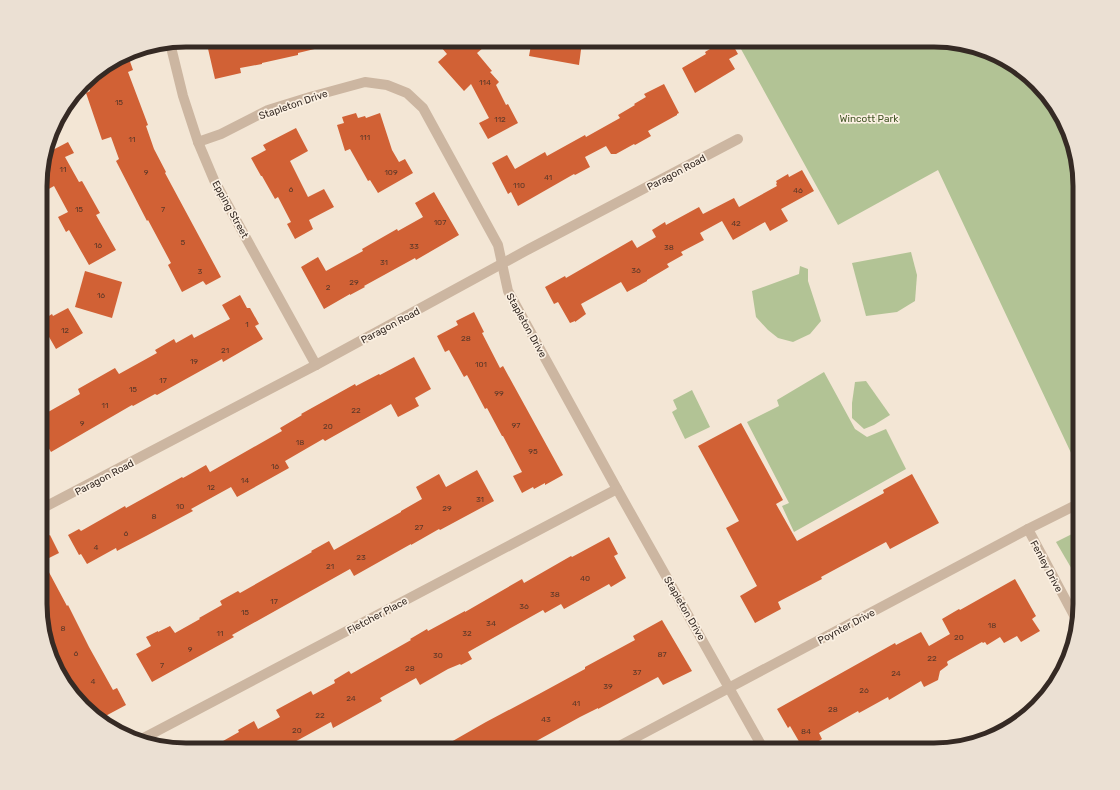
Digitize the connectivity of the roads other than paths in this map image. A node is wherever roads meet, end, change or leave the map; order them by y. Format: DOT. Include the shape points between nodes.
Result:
graph roads {
  1 [pos="171,48"];
  2 [pos="738,139"];
  3 [pos="198,142"];
  4 [pos="502,265"];
  5 [pos="316,365"];
  6 [pos="617,489"];
  7 [pos="47,506"];
  8 [pos="1073,506"];
  9 [pos="1028,529"];
  10 [pos="1073,613"];
  11 [pos="730,688"];
  12 [pos="147,737"];
  13 [pos="625,743"];
  14 [pos="760,743"];
  1 -- 3 [label="street, Epping Street"];
  2 -- 4 [label="street, Paragon Road"];
  3 -- 4 [label="street, Stapleton Drive" via="221,134 268,110 310,97 365,82 394,87 407,93 424,108 498,245"];
  3 -- 5 [label="street, Epping Street" via="214,180"];
  4 -- 5 [label="street, Paragon Road"];
  4 -- 6 [label="street, Stapleton Drive" via="508,291"];
  5 -- 7 [label="street, Paragon Road"];
  6 -- 11 [label="street, Stapleton Drive"];
  6 -- 12 [label="street, Fletcher Place"];
  8 -- 9 [label="street, Poynter Drive"];
  9 -- 10 [label="street, Fenley Drive"];
  9 -- 11 [label="street, Poynter Drive"];
  11 -- 13 [label="street, Poynter Drive"];
  11 -- 14 [label="street, Stapleton Drive"];
}
